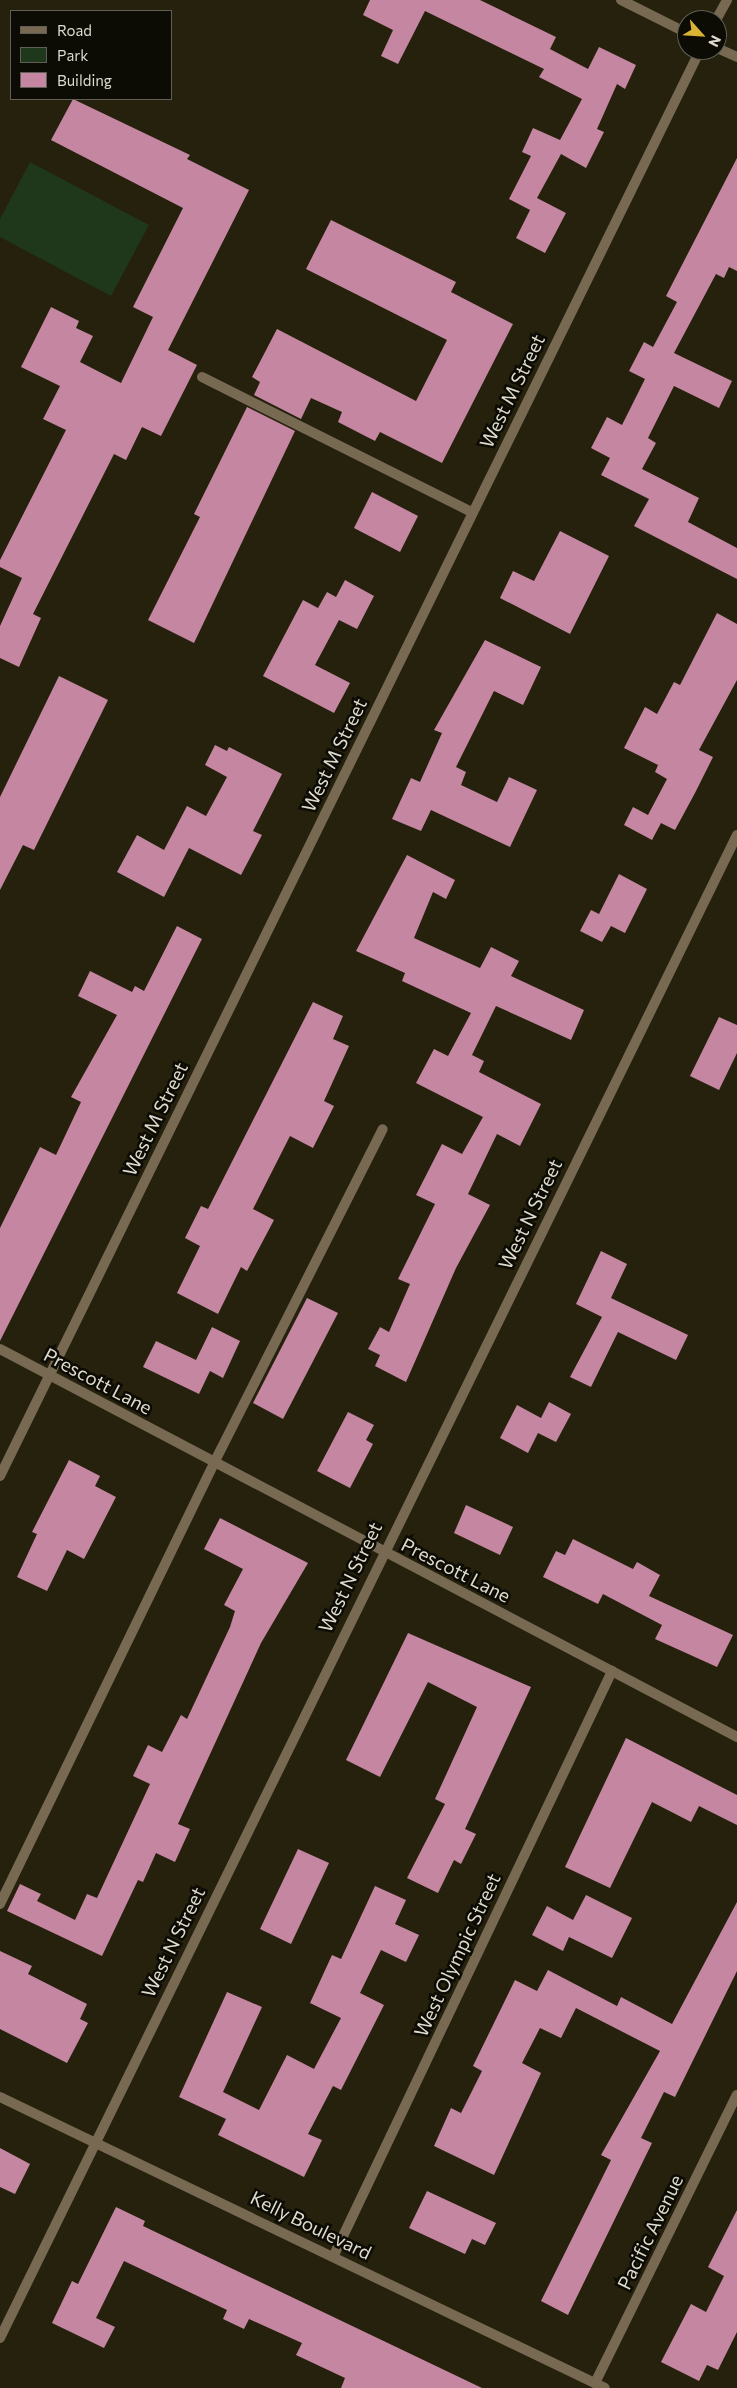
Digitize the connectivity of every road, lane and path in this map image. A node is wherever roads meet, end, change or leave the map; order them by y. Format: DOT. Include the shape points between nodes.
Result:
graph roads {
  1 [pos="621,0"];
  2 [pos="677,28"];
  3 [pos="695,60"];
  4 [pos="202,377"];
  5 [pos="472,512"];
  6 [pos="737,835"];
  7 [pos="383,1129"];
  8 [pos="0,1349"];
  9 [pos="49,1375"];
  10 [pos="214,1463"];
  11 [pos="0,1476"];
  12 [pos="382,1552"];
  13 [pos="612,1671"];
  14 [pos="737,1737"];
  15 [pos="0,1904"];
  16 [pos="737,2096"];
  17 [pos="0,2097"];
  18 [pos="95,2142"];
  19 [pos="334,2255"];
  20 [pos="0,2338"];
  21 [pos="595,2383"];
  22 [pos="606,2388"];
  1 -- 2 [label="street"];
  3 -- 5 [label="street, West M Street"];
  4 -- 5 [label="street"];
  5 -- 9 [label="street, West M Street"];
  6 -- 12 [label="street, West N Street"];
  7 -- 10 [label="street"];
  8 -- 9 [label="street, Prescott Lane"];
  9 -- 10 [label="street, Prescott Lane"];
  9 -- 11 [label="street, West M Street"];
  10 -- 12 [label="street, Prescott Lane"];
  10 -- 15 [label="street"];
  12 -- 13 [label="street, Prescott Lane"];
  12 -- 18 [label="street, West N Street"];
  13 -- 14 [label="street, Prescott Lane"];
  13 -- 19 [label="street, West Olympic Street"];
  16 -- 21 [label="street, Pacific Avenue"];
  17 -- 18 [label="street, Kelly Boulevard"];
  18 -- 19 [label="street, Kelly Boulevard"];
  18 -- 20 [label="street, West N Street"];
  19 -- 21 [label="street, Kelly Boulevard"];
  21 -- 22 [label="street, Kelly Boulevard"];
}
